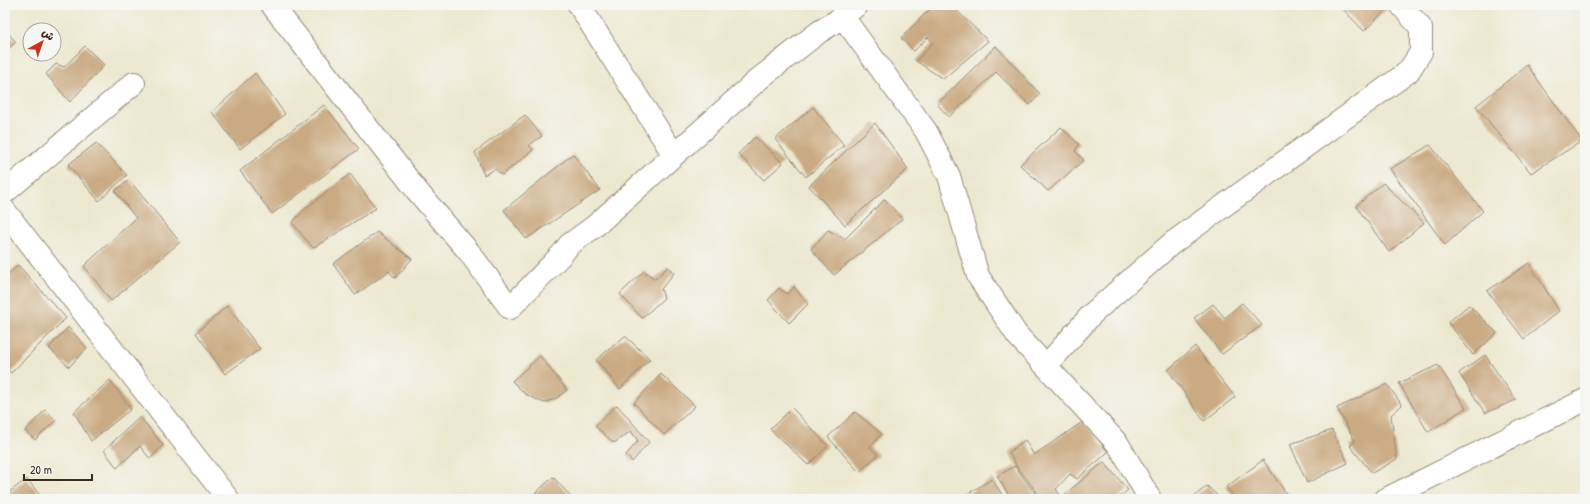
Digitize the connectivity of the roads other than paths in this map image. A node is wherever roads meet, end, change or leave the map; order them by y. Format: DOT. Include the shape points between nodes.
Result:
graph roads {
  1 [pos="272,5"];
  2 [pos="579,5"];
  3 [pos="1401,5"];
  4 [pos="850,11"];
  5 [pos="134,83"];
  6 [pos="674,155"];
  7 [pos="5,192"];
  8 [pos="5,211"];
  9 [pos="1046,366"];
  10 [pos="1585,400"];
  11 [pos="228,499"];
  12 [pos="1150,499"];
  13 [pos="1386,499"];
  1 -- 6 [label="street" via="418,192 469,252 510,308 569,245 595,226"];
  2 -- 6 [label="street"];
  3 -- 9 [label="street" via="1421,28 1421,52 1408,72 1172,244 1092,314"];
  4 -- 6 [label="street" via="760,78"];
  4 -- 9 [label="street" via="926,131 949,176 978,276 1018,335"];
  5 -- 7 [label="street"];
  8 -- 11 [label="street"];
  9 -- 12 [label="street" via="1118,444"];
  10 -- 13 [label="street"];
}
